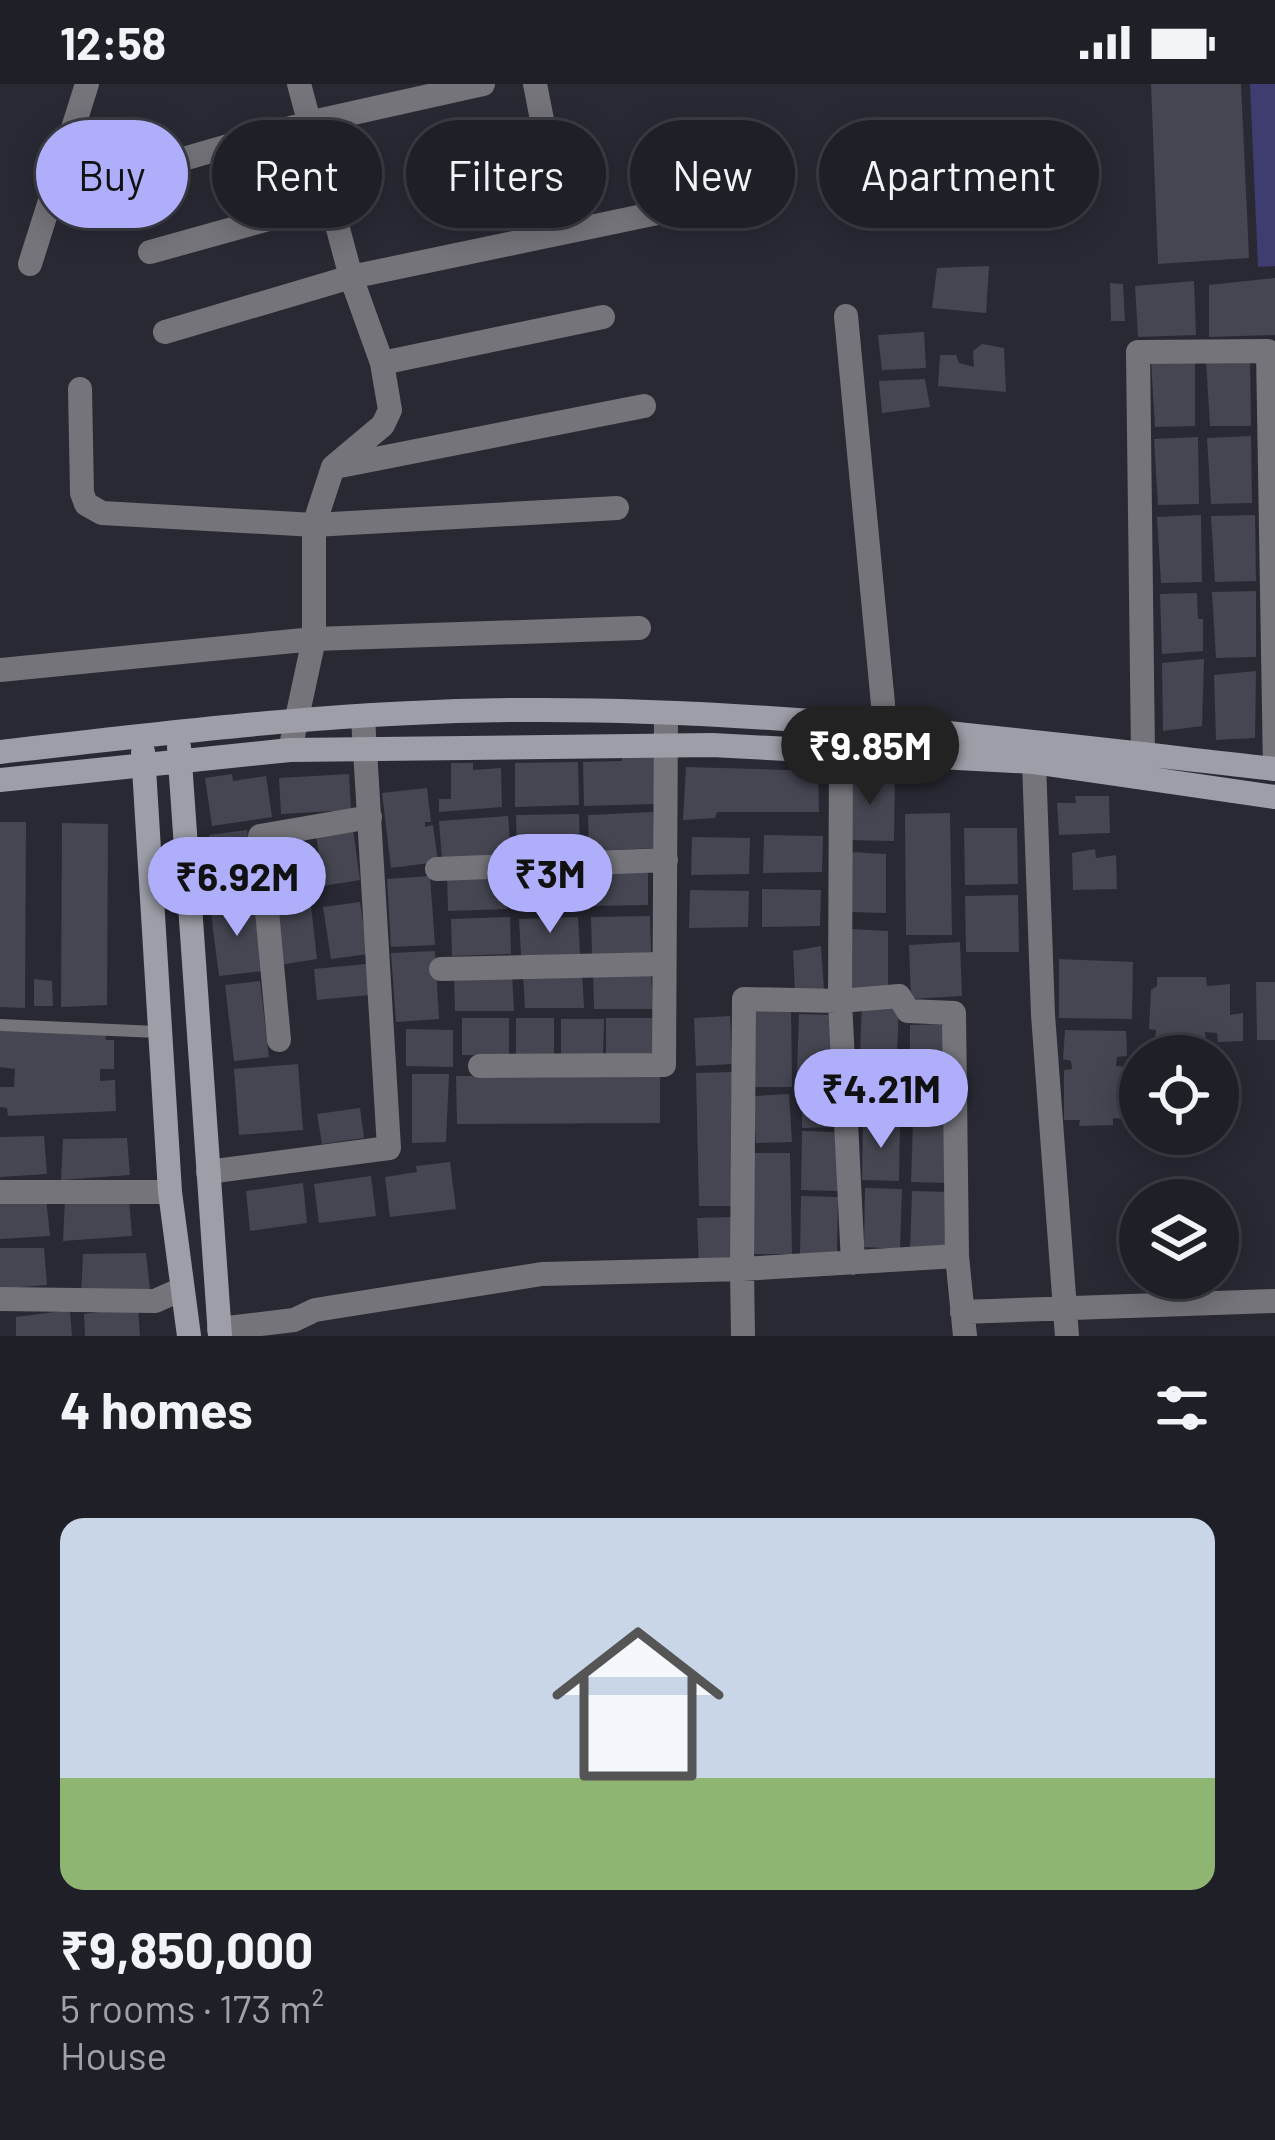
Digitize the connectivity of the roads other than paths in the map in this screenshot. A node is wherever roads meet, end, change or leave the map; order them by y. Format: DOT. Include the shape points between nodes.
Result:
graph roads {
  1 [pos="87,84"];
  2 [pos="299,84"];
  3 [pos="483,84"];
  4 [pos="535,84"];
  5 [pos="307,120"];
  6 [pos="321,120"];
  7 [pos="630,219"];
  8 [pos="237,228"];
  9 [pos="337,228"];
  10 [pos="564,232"];
  11 [pos="151,252"];
  12 [pos="30,264"];
  13 [pos="351,277"];
  14 [pos="846,316"];
  15 [pos="603,317"];
  16 [pos="164,332"];
  17 [pos="382,363"];
  18 [pos="80,389"];
  19 [pos="644,406"];
  20 [pos="334,467"];
  21 [pos="616,508"];
  22 [pos="314,525"];
  23 [pos="639,628"];
  24 [pos="314,639"];
  25 [pos="0,670"];
  26 [pos="666,715"];
  27 [pos="363,717"];
  28 [pos="297,719"];
  29 [pos="885,725"];
  30 [pos="178,733"];
  31 [pos="142,736"];
  32 [pos="667,745"];
  33 [pos="367,748"];
  34 [pos="290,750"];
  35 [pos="841,750"];
  36 [pos="0,752"];
  37 [pos="1143,754"];
  38 [pos="179,760"];
  39 [pos="1034,762"];
  40 [pos="144,764"];
  41 [pos="1275,769"];
  42 [pos="0,780"];
  43 [pos="1275,797"];
  44 [pos="370,817"];
  45 [pos="666,860"];
  46 [pos="436,869"];
  47 [pos="662,964"];
  48 [pos="441,969"];
  49 [pos="840,1001"];
  50 [pos="0,1024"];
  51 [pos="157,1032"];
  52 [pos="279,1040"];
  53 [pos="480,1066"];
  54 [pos="208,1172"];
  55 [pos="0,1192"];
  56 [pos="170,1192"];
  57 [pos="957,1256"];
  58 [pos="853,1263"];
  59 [pos="742,1269"];
  60 [pos="182,1289"];
  61 [pos="0,1299"];
  62 [pos="1275,1301"];
  63 [pos="1067,1309"];
  64 [pos="964,1324"];
  65 [pos="220,1333"];
  66 [pos="189,1336"];
  67 [pos="743,1336"];
  68 [pos="1067,1336"];
  1 -- 12 [label="street"];
  2 -- 5 [label="street"];
  3 -- 6 [label="street"];
  4 -- 10 [label="street"];
  7 -- 10 [label="street"];
  8 -- 11 [label="street"];
  9 -- 13 [label="street"];
  10 -- 13 [label="street"];
  13 -- 16 [label="street"];
  13 -- 17 [label="street"];
  14 -- 29 [label="street"];
  15 -- 17 [label="street"];
  17 -- 20 [label="street" via="390,410"];
  18 -- 22 [label="street" via="82,494 94,510"];
  19 -- 20 [label="street"];
  20 -- 22 [label="street"];
  21 -- 22 [label="street"];
  22 -- 24 [label="street"];
  23 -- 24 [label="street"];
  24 -- 25 [label="street"];
  24 -- 28 [label="street"];
  26 -- 27 [label="street"];
  26 -- 29 [label="street"];
  26 -- 32 [label="street"];
  27 -- 28 [label="street"];
  27 -- 33 [label="street"];
  28 -- 30 [label="street"];
  28 -- 34 [label="street"];
  29 -- 37 [label="street"];
  30 -- 31 [label="street"];
  30 -- 38 [label="street"];
  31 -- 36 [label="street"];
  31 -- 40 [label="street"];
  32 -- 33 [label="street"];
  32 -- 35 [label="street"];
  32 -- 45 [label="street"];
  33 -- 34 [label="street"];
  33 -- 44 [label="street"];
  34 -- 38 [label="street"];
  35 -- 39 [label="street"];
  35 -- 49 [label="street"];
  37 -- 41 [label="street"];
  37 -- 41 [label="street" via="1138,352 1268,351"];
  38 -- 40 [label="street"];
  38 -- 54 [label="street"];
  39 -- 43 [label="street"];
  39 -- 63 [label="street" via="1042,1016"];
  40 -- 42 [label="street"];
  40 -- 51 [label="street"];
  44 -- 52 [label="street" via="260,836"];
  44 -- 54 [label="street" via="389,1148"];
  45 -- 46 [label="street"];
  45 -- 47 [label="street"];
  47 -- 48 [label="street"];
  47 -- 53 [label="street" via="664,1065"];
  49 -- 57 [label="street" via="898,996 908,1011 954,1013"];
  49 -- 58 [label="street"];
  49 -- 59 [label="street" via="744,999"];
  50 -- 51 [label="lane"];
  51 -- 56 [label="street"];
  54 -- 65 [label="street"];
  55 -- 56 [label="street"];
  56 -- 60 [label="street"];
  57 -- 58 [label="street"];
  57 -- 64 [label="street"];
  58 -- 59 [label="street"];
  59 -- 65 [label="street" via="542,1274"];
  59 -- 67 [label="street"];
  60 -- 61 [label="street" via="155,1300"];
  60 -- 66 [label="street"];
  62 -- 63 [label="street"];
  63 -- 64 [label="street"];
  63 -- 68 [label="street"];
}
